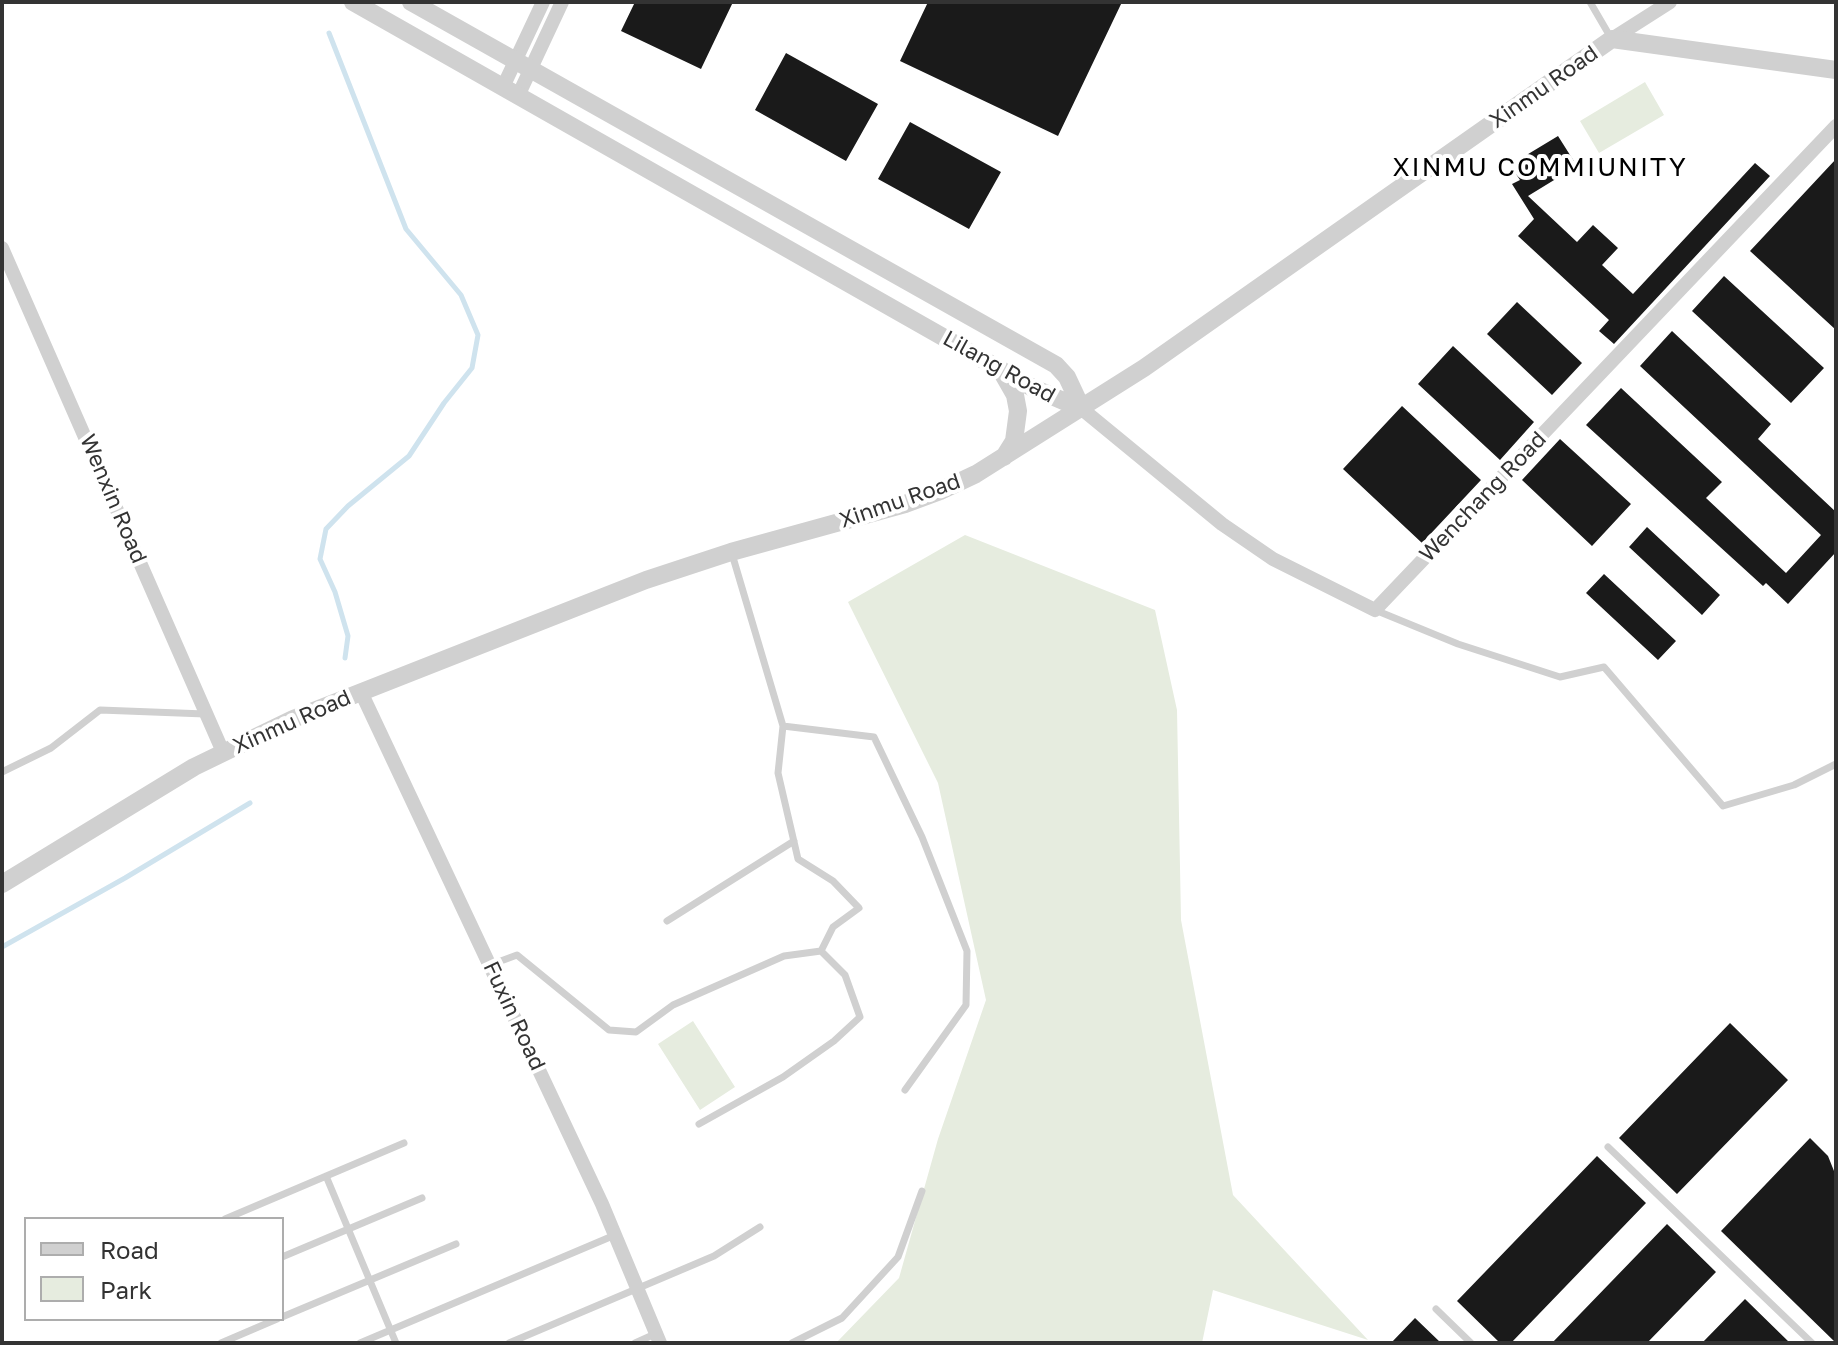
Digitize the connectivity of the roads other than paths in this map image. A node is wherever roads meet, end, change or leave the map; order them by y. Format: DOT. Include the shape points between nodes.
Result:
graph roads {
  1 [pos="353,2"];
  2 [pos="411,2"];
  3 [pos="543,2"];
  4 [pos="562,2"];
  5 [pos="1590,2"];
  6 [pos="1670,2"];
  7 [pos="1612,39"];
  8 [pos="523,65"];
  9 [pos="1836,70"];
  10 [pos="510,91"];
  11 [pos="1836,126"];
  12 [pos="2,248"];
  13 [pos="998,369"];
  14 [pos="1082,409"];
  15 [pos="1003,459"];
  16 [pos="731,552"];
  17 [pos="1375,610"];
  18 [pos="361,692"];
  19 [pos="206,714"];
  20 [pos="783,726"];
  21 [pos="223,752"];
  22 [pos="1836,764"];
  23 [pos="2,772"];
  24 [pos="794,841"];
  25 [pos="2,884"];
  26 [pos="667,921"];
  27 [pos="821,951"];
  28 [pos="490,965"];
  29 [pos="905,1090"];
  30 [pos="699,1124"];
  31 [pos="404,1143"];
  32 [pos="1608,1147"];
  33 [pos="326,1176"];
  34 [pos="922,1191"];
  35 [pos="422,1198"];
  36 [pos="230,1217"];
  37 [pos="760,1227"];
  38 [pos="348,1229"];
  39 [pos="615,1235"];
  40 [pos="456,1244"];
  41 [pos="284,1256"];
  42 [pos="369,1280"];
  43 [pos="637,1290"];
  44 [pos="1436,1309"];
  45 [pos="284,1316"];
  46 [pos="273,1321"];
  47 [pos="390,1330"];
  48 [pos="658,1339"];
  49 [pos="221,1343"];
  50 [pos="360,1343"];
  51 [pos="396,1343"];
  52 [pos="509,1343"];
  53 [pos="635,1343"];
  54 [pos="792,1343"];
  55 [pos="1471,1343"];
  56 [pos="1812,1343"];
  1 -- 10 [label="street, Lilang Road"];
  2 -- 8 [label="street, Lilang Road"];
  3 -- 8 [label="street"];
  4 -- 8 [label="street"];
  5 -- 7 [label="lane"];
  6 -- 7 [label="street"];
  7 -- 9 [label="street, Xinmu Road"];
  7 -- 14 [label="street, Xinmu Road"];
  8 -- 10 [label="street"];
  8 -- 14 [label="street, Lilang Road" via="1056,365"];
  10 -- 13 [label="street, Lilang Road"];
  11 -- 17 [label="street, Wenchang Road"];
  12 -- 19 [label="street, Wenxin Road"];
  13 -- 14 [label="street, Lilang Road"];
  13 -- 15 [label="street" via="1009,381 1018,411 1014,441"];
  14 -- 15 [label="street, Xinmu Road"];
  14 -- 17 [label="street" via="1273,559"];
  15 -- 16 [label="street, Xinmu Road" via="905,504"];
  16 -- 18 [label="street, Xinmu Road"];
  16 -- 20 [label="lane"];
  17 -- 22 [label="lane" via="1560,677 1604,667 1723,806 1794,785"];
  18 -- 21 [label="street, Xinmu Road"];
  18 -- 28 [label="street, Fuxin Road"];
  19 -- 21 [label="street, Wenxin Road"];
  19 -- 23 [label="lane" via="100,710 51,748"];
  20 -- 24 [label="lane" via="778,773"];
  20 -- 29 [label="lane" via="874,737 922,837 967,951 966,1005"];
  21 -- 25 [label="street, Xinmu Road"];
  24 -- 26 [label="lane"];
  24 -- 27 [label="lane" via="798,859 833,881 859,908 833,927"];
  27 -- 28 [label="lane" via="784,956 673,1005 636,1032 609,1030 517,955"];
  27 -- 30 [label="lane" via="845,975 860,1017 783,1077"];
  28 -- 39 [label="street, Fuxin Road"];
  31 -- 33 [label="lane"];
  32 -- 56 [label="lane"];
  33 -- 36 [label="lane"];
  33 -- 38 [label="lane"];
  34 -- 54 [label="lane" via="898,1257 842,1318"];
  35 -- 38 [label="lane"];
  37 -- 43 [label="lane" via="714,1256"];
  38 -- 41 [label="lane"];
  38 -- 42 [label="lane"];
  39 -- 43 [label="street, Fuxin Road"];
  39 -- 47 [label="lane"];
  40 -- 42 [label="lane"];
  42 -- 45 [label="lane"];
  42 -- 47 [label="lane"];
  43 -- 48 [label="street, Fuxin Road"];
  43 -- 52 [label="lane"];
  44 -- 55 [label="lane"];
  46 -- 49 [label="lane"];
  47 -- 50 [label="lane"];
  47 -- 51 [label="lane"];
  48 -- 53 [label="lane"];
}
